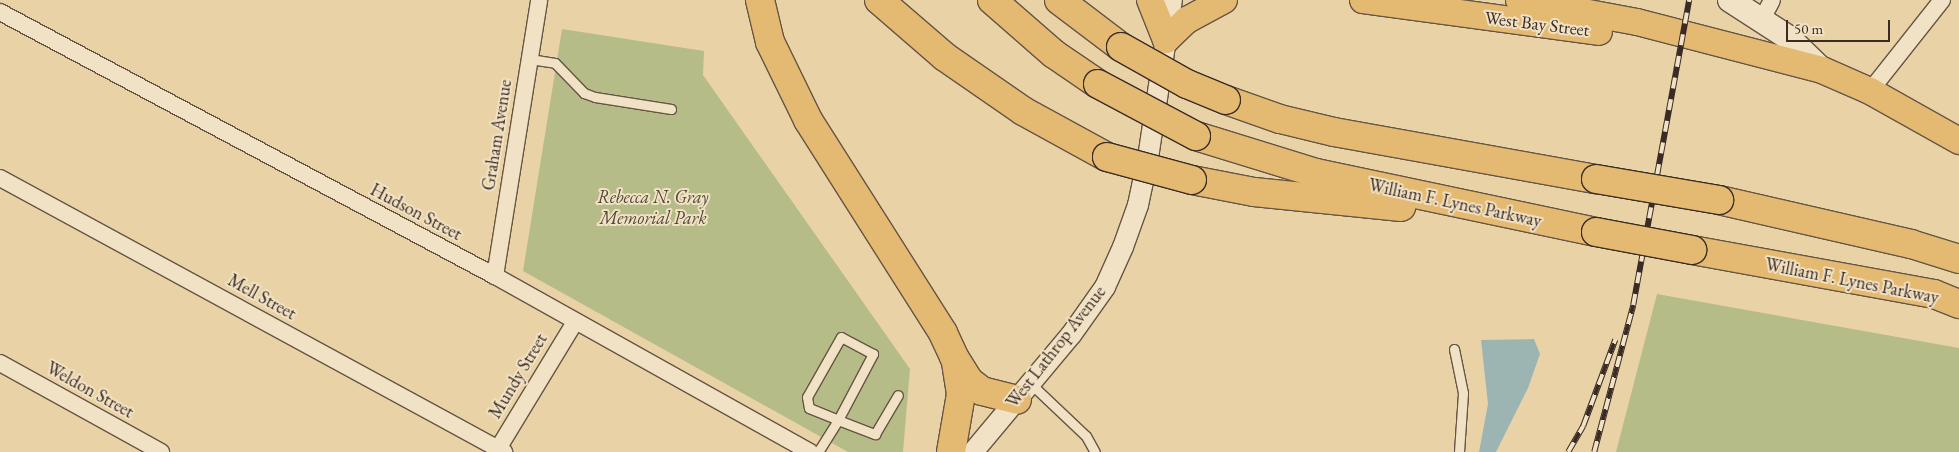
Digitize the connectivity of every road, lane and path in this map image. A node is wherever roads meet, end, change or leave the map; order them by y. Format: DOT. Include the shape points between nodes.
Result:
graph roads {
  1 [pos="539,0"];
  2 [pos="760,0"];
  3 [pos="879,0"];
  4 [pos="992,0"];
  5 [pos="1059,0"];
  6 [pos="1150,0"];
  7 [pos="1172,0"];
  8 [pos="1224,0"];
  9 [pos="1363,0"];
  10 [pos="1519,0"];
  11 [pos="1730,0"];
  12 [pos="1942,0"];
  13 [pos="1767,10"];
  14 [pos="0,12"];
  15 [pos="1682,36"];
  16 [pos="1166,40"];
  17 [pos="530,58"];
  18 [pos="1822,70"];
  19 [pos="1870,90"];
  20 [pos="671,109"];
  21 [pos="1959,141"];
  22 [pos="0,178"];
  23 [pos="1596,232"];
  24 [pos="1959,259"];
  25 [pos="495,276"];
  26 [pos="1959,304"];
  27 [pos="575,322"];
  28 [pos="1454,349"];
  29 [pos="954,356"];
  30 [pos="0,363"];
  31 [pos="1023,392"];
  32 [pos="898,395"];
  33 [pos="838,420"];
  34 [pos="500,451"];
  35 [pos="161,452"];
  36 [pos="810,452"];
  37 [pos="818,452"];
  38 [pos="951,452"];
  39 [pos="973,452"];
  40 [pos="1095,452"];
  41 [pos="1459,452"];
  1 -- 17 [label="street, Graham Avenue"];
  2 -- 29 [label="highway" via="770,42 808,120"];
  3 -- 23 [label="highway, bridge" via="945,57 1022,111 1108,157 1192,180 1254,192 1421,209"];
  4 -- 23 [label="highway, William F. Lynes Parkway, bridge" via="1054,54 1098,84 1196,136 1251,156 1316,173"];
  5 -- 24 [label="highway, bridge" via="1121,47 1186,84 1280,119 1334,132 1719,200 1911,244"];
  6 -- 16 [label="main road"];
  7 -- 16 [label="street, West Lathrop Avenue"];
  8 -- 16 [label="main road" via="1187,20"];
  9 -- 15 [label="main road, West Bay Street" via="1629,35"];
  10 -- 15 [label="main road, West Bay Street" via="1637,22"];
  11 -- 13 [label="main road"];
  12 -- 19 [label="street"];
  13 -- 18 [label="main road"];
  14 -- 25 [label="street, Hudson Street"];
  15 -- 18 [label="main road, West Bay Street" via="1752,50"];
  16 -- 31 [label="street, West Lathrop Avenue" via="1148,158 1138,205 1124,247 1105,287 1071,335"];
  17 -- 20 [label="lane" via="555,63 584,93 595,97"];
  17 -- 25 [label="street, Graham Avenue"];
  18 -- 19 [label="main road, West Bay Street"];
  19 -- 21 [label="main road, West Bay Street"];
  22 -- 34 [label="street, Mell Street"];
  23 -- 26 [label="highway, William F. Lynes Parkway, bridge" via="1934,294"];
  25 -- 27 [label="street, Hudson Street"];
  27 -- 34 [label="street, Mundy Street"];
  27 -- 36 [label="street, Hudson Street"];
  28 -- 41 [label="lane" via="1463,393"];
  29 -- 31 [label="highway" via="969,381 982,391"];
  29 -- 38 [label="highway" via="961,394"];
  30 -- 35 [label="street, Weldon Street"];
  31 -- 39 [label="street, West Lathrop Avenue"];
  31 -- 40 [label="lane" via="1086,436"];
  32 -- 33 [label="lane" via="875,434"];
  33 -- 33 [label="lane" via="873,354 841,337 807,397 809,408"];
  33 -- 37 [label="lane"];
}
